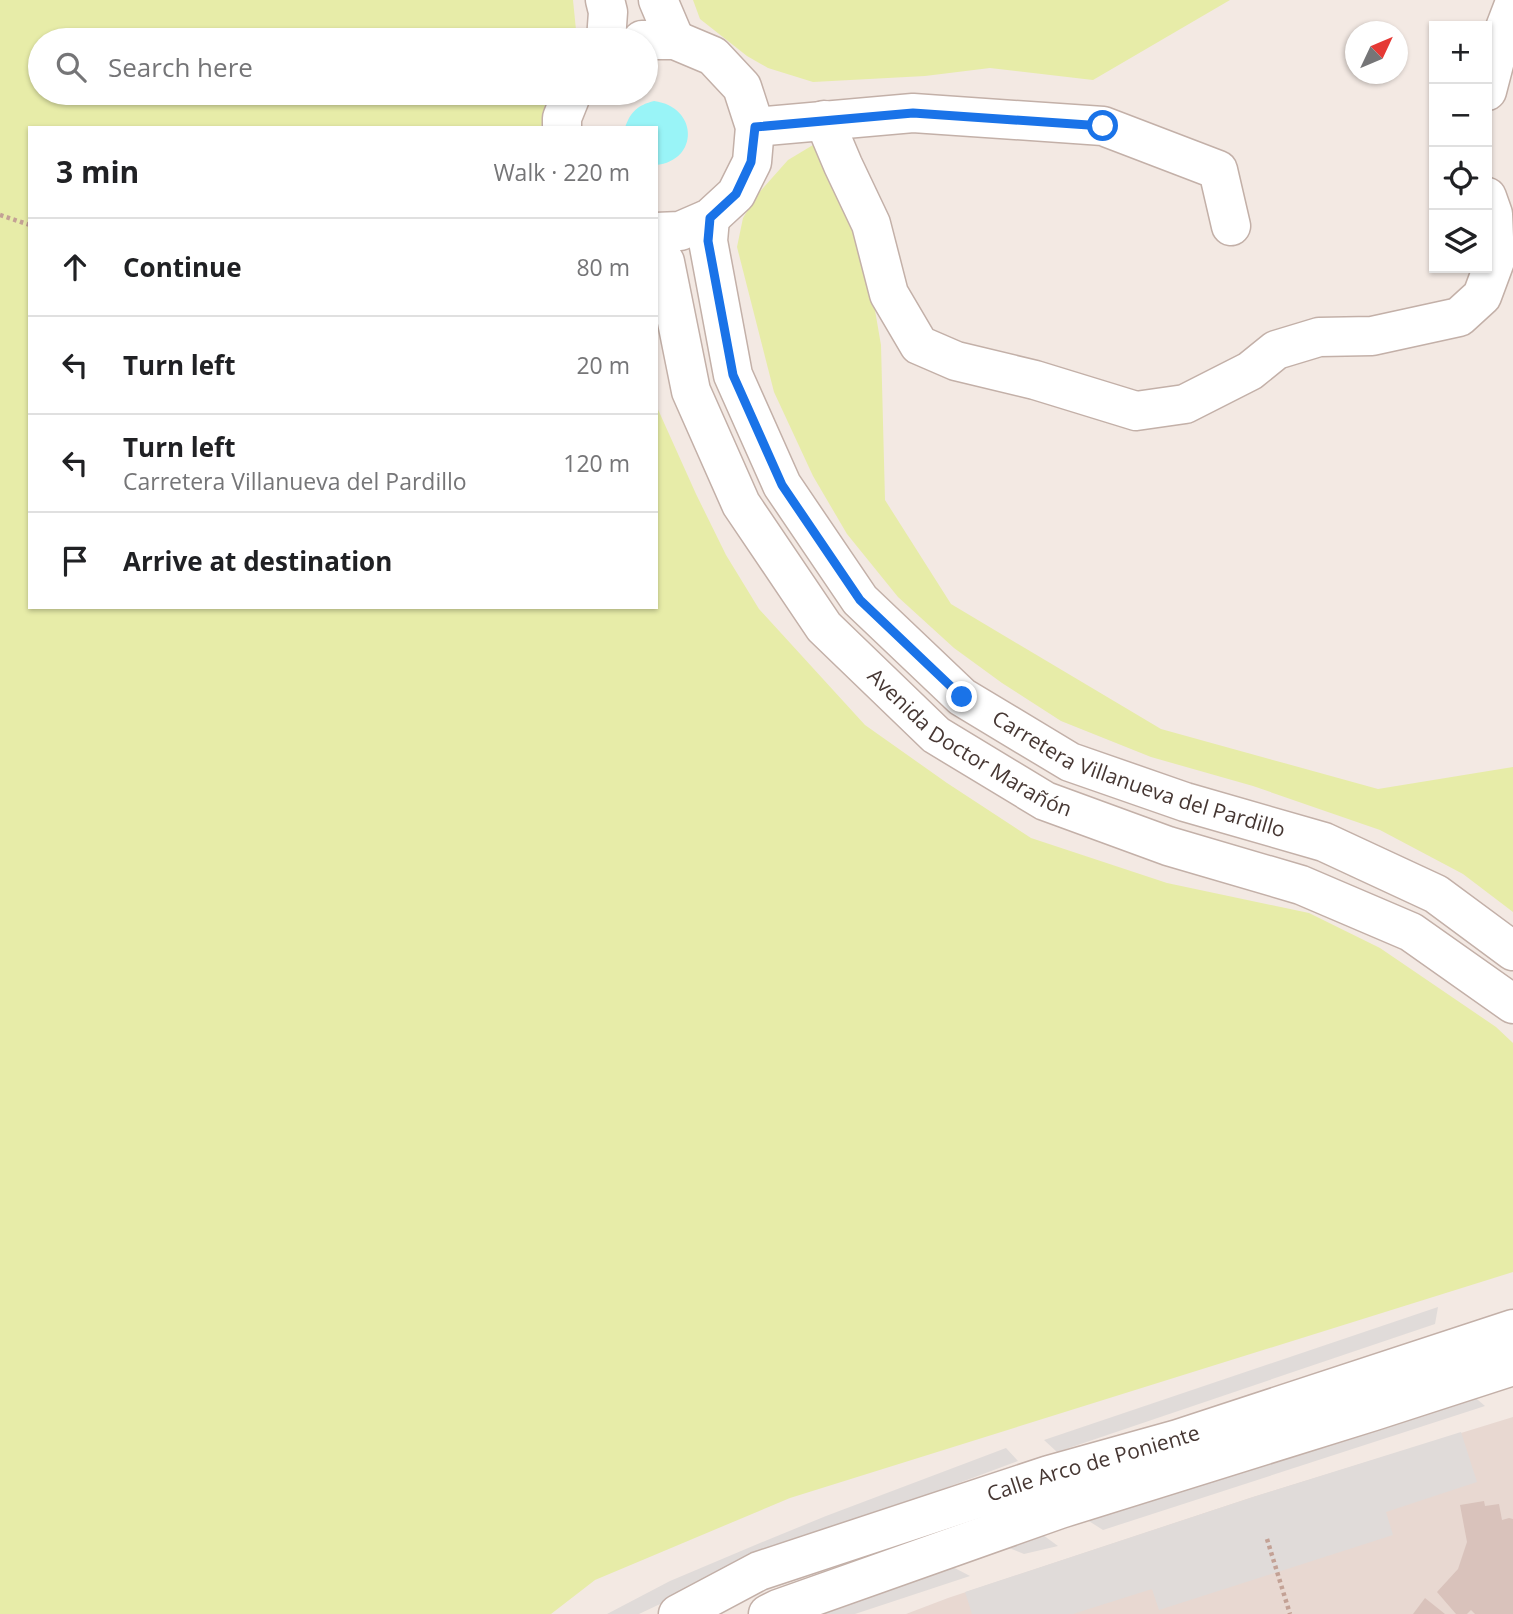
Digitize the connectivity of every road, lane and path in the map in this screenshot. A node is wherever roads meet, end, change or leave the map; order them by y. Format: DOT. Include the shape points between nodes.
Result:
graph roads {
  1 [pos="606,0"];
  2 [pos="658,0"];
  3 [pos="1513,7"];
  4 [pos="607,28"];
  5 [pos="658,40"];
  6 [pos="1489,84"];
  7 [pos="567,105"];
  8 [pos="824,120"];
  9 [pos="562,126"];
  10 [pos="755,127"];
  11 [pos="1492,210"];
  12 [pos="0,215"];
  13 [pos="710,218"];
  14 [pos="28,224"];
  15 [pos="1231,226"];
  16 [pos="658,232"];
  17 [pos="658,250"];
  18 [pos="1513,951"];
  19 [pos="1513,1004"];
  20 [pos="1513,1329"];
  21 [pos="1513,1366"];
  22 [pos="1267,1539"];
  23 [pos="678,1614"];
  24 [pos="768,1614"];
  25 [pos="1290,1614"];
  1 -- 4 [label="street"];
  2 -- 5 [label="street"];
  3 -- 6 [label="street"];
  5 -- 10 [label="street" via="713,56 742,87"];
  7 -- 9 [label="street"];
  8 -- 10 [label="street"];
  8 -- 11 [label="street" via="871,224 890,293 919,345 956,361 1136,411 1185,404 1250,371 1276,350 1319,337 1372,336 1459,317 1482,296 1495,261"];
  8 -- 15 [label="street" via="913,113 1103,126 1218,170"];
  10 -- 13 [label="street" via="751,162 736,194"];
  12 -- 14 [label="path"];
  13 -- 16 [label="street" via="680,231"];
  13 -- 18 [label="street, Carretera Villanueva del Pardillo" via="708,241 733,375 782,485 860,600 962,697 1070,762 1185,802 1324,842 1436,894"];
  17 -- 19 [label="street, Avenida Doctor Marañón" via="665,262 691,391 741,504 824,626 936,735 1045,801 1168,846 1301,885 1411,932"];
  20 -- 23 [label="street, Calle Arco de Poniente" via="759,1571"];
  21 -- 24 [label="street, Calle Arco de Poniente" via="1060,1509"];
  22 -- 25 [label="path"];
}
